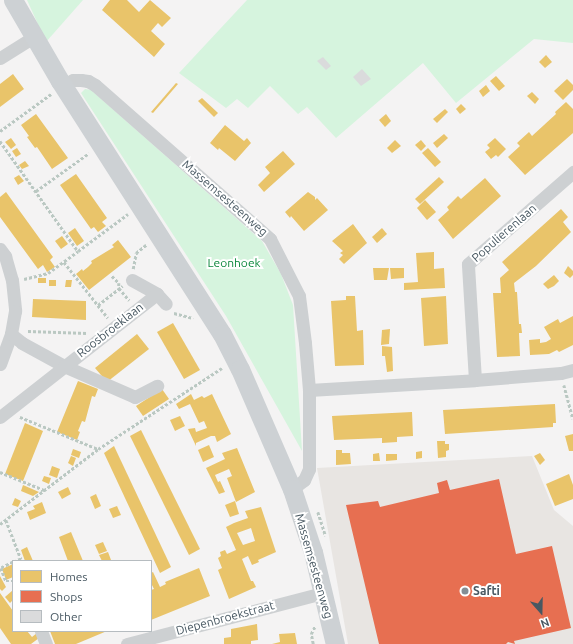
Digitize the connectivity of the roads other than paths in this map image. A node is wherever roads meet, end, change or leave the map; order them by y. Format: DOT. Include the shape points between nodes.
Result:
graph roads {
  1 [pos="13,0"];
  2 [pos="34,37"];
  3 [pos="0,58"];
  4 [pos="56,92"];
  5 [pos="573,172"];
  6 [pos="0,249"];
  7 [pos="132,280"];
  8 [pos="157,294"];
  9 [pos="166,304"];
  10 [pos="11,332"];
  11 [pos="1,358"];
  12 [pos="64,366"];
  13 [pos="567,371"];
  14 [pos="475,380"];
  15 [pos="157,386"];
  16 [pos="309,390"];
  17 [pos="3,414"];
  18 [pos="292,489"];
  19 [pos="323,593"];
  20 [pos="40,632"];
  21 [pos="46,644"];
  22 [pos="127,644"];
  23 [pos="335,644"];
  1 -- 2 [label="main road, Massemsesteenweg"];
  2 -- 3 [label="street"];
  2 -- 4 [label="main road, Massemsesteenweg"];
  4 -- 16 [label="street, Massemsesteenweg" via="73,80 88,81 95,85 270,239 299,296"];
  4 -- 18 [label="main road, Massemsesteenweg" via="222,334"];
  5 -- 14 [label="street, Populierenlaan" via="468,264"];
  6 -- 10 [label="street" via="5,256 12,282 15,312"];
  7 -- 8 [label="street, Roosbroeklaan"];
  8 -- 9 [label="street, Roosbroeklaan"];
  8 -- 12 [label="street, Roosbroeklaan"];
  10 -- 11 [label="street"];
  10 -- 12 [label="street, Roosbroeklaan" via="22,343"];
  12 -- 15 [label="street, Roosbroeklaan" via="134,397"];
  12 -- 17 [label="street, Roosbroeklaan"];
  13 -- 14 [label="street"];
  14 -- 16 [label="street"];
  16 -- 18 [label="street, Massemsesteenweg" via="309,469 304,480"];
  18 -- 19 [label="main road, Massemsesteenweg" via="313,552"];
  19 -- 22 [label="street, Diepenbroekstraat"];
  19 -- 23 [label="main road, Massemsesteenweg"];
  20 -- 21 [label="street"];
}
